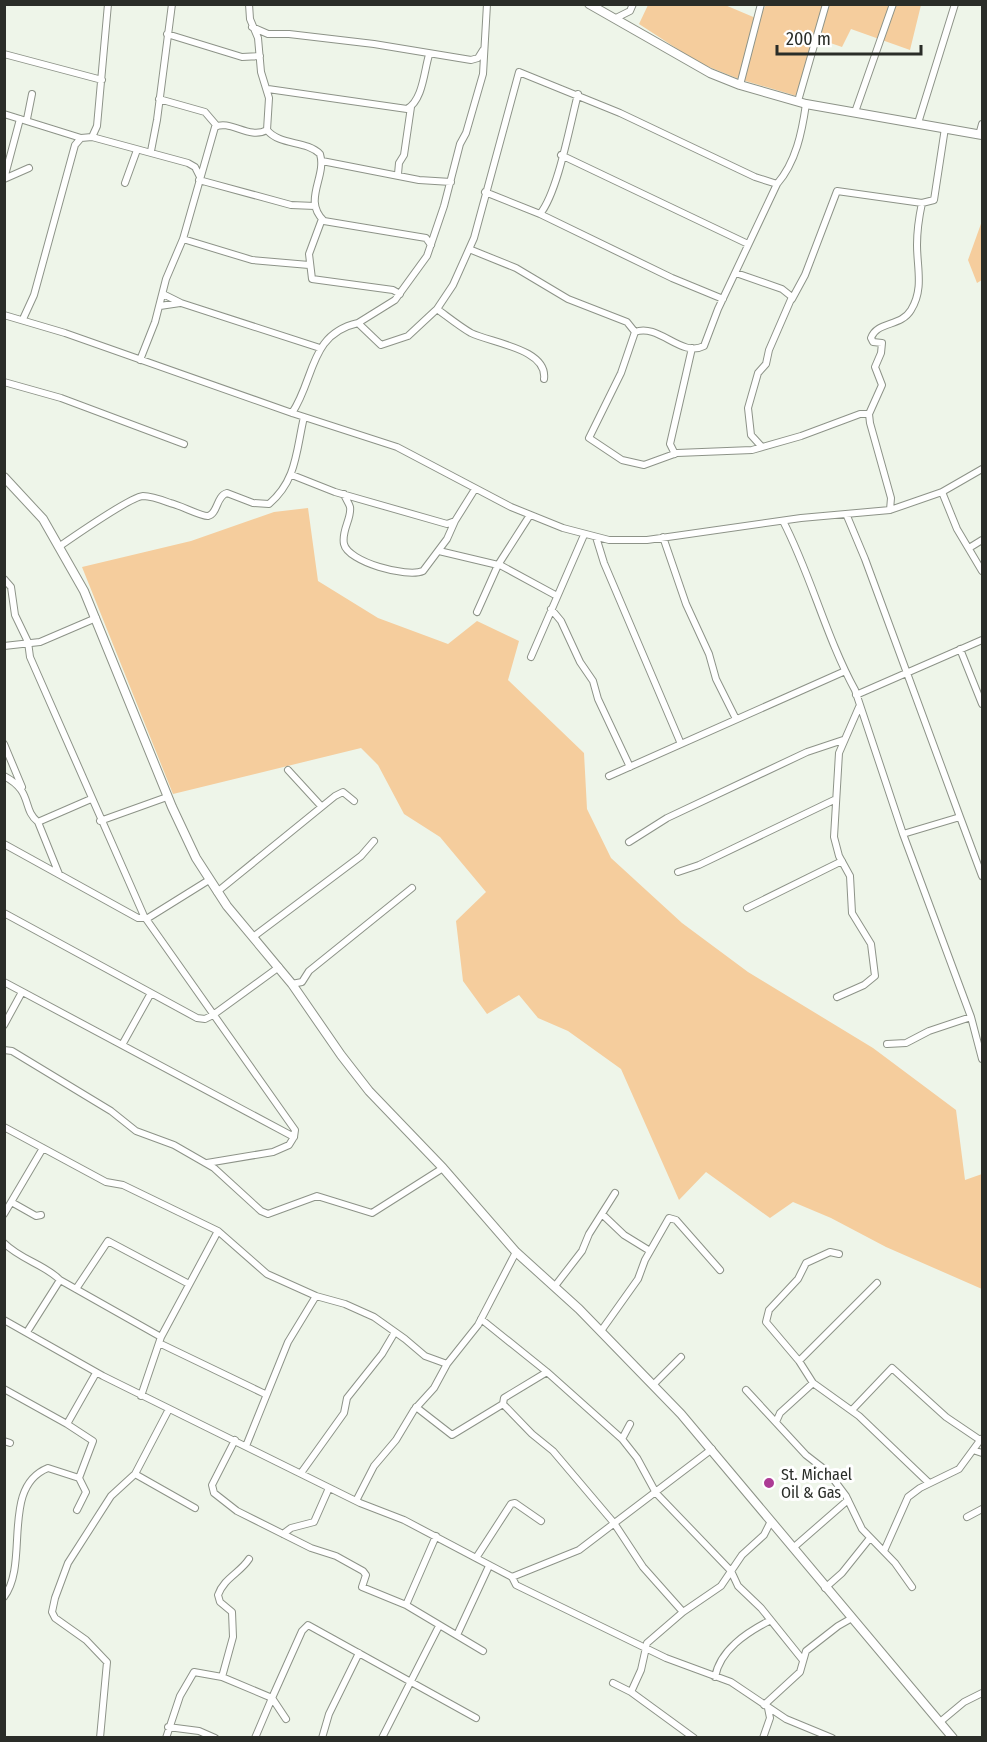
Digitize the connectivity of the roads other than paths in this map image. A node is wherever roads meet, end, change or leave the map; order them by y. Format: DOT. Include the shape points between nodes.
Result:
graph roads {
  1 [pos="108,4"];
  2 [pos="172,4"];
  3 [pos="249,4"];
  4 [pos="487,4"];
  5 [pos="633,4"];
  6 [pos="761,4"];
  7 [pos="826,4"];
  8 [pos="893,4"];
  9 [pos="955,4"];
  10 [pos="594,5"];
  11 [pos="616,18"];
  12 [pos="252,27"];
  13 [pos="167,34"];
  14 [pos="483,50"];
  15 [pos="4,54"];
  16 [pos="429,55"];
  17 [pos="260,56"];
  18 [pos="102,80"];
  19 [pos="740,85"];
  20 [pos="268,89"];
  21 [pos="32,94"];
  22 [pos="578,94"];
  23 [pos="159,99"];
  24 [pos="802,103"];
  25 [pos="411,107"];
  26 [pos="855,112"];
  27 [pos="4,114"];
  28 [pos="23,119"];
  29 [pos="918,123"];
  30 [pos="982,124"];
  31 [pos="217,126"];
  32 [pos="945,128"];
  33 [pos="267,130"];
  34 [pos="981,135"];
  35 [pos="92,137"];
  36 [pos="81,138"];
  37 [pos="137,150"];
  38 [pos="151,151"];
  39 [pos="561,154"];
  40 [pos="322,161"];
  41 [pos="29,168"];
  42 [pos="199,168"];
  43 [pos="398,174"];
  44 [pos="200,179"];
  45 [pos="451,182"];
  46 [pos="124,183"];
  47 [pos="777,184"];
  48 [pos="485,192"];
  49 [pos="922,203"];
  50 [pos="315,206"];
  51 [pos="540,214"];
  52 [pos="322,219"];
  53 [pos="183,239"];
  54 [pos="748,243"];
  55 [pos="431,245"];
  56 [pos="469,249"];
  57 [pos="309,265"];
  58 [pos="735,273"];
  59 [pos="164,294"];
  60 [pos="400,294"];
  61 [pos="723,299"];
  62 [pos="792,299"];
  63 [pos="181,303"];
  64 [pos="160,306"];
  65 [pos="437,309"];
  66 [pos="4,315"];
  67 [pos="23,319"];
  68 [pos="358,323"];
  69 [pos="635,332"];
  70 [pos="320,348"];
  71 [pos="692,348"];
  72 [pos="140,360"];
  73 [pos="544,379"];
  74 [pos="4,382"];
  75 [pos="292,413"];
  76 [pos="869,414"];
  77 [pos="304,417"];
  78 [pos="184,444"];
  79 [pos="761,446"];
  80 [pos="675,454"];
  81 [pos="982,469"];
  82 [pos="292,475"];
  83 [pos="4,477"];
  84 [pos="475,489"];
  85 [pos="942,492"];
  86 [pos="344,494"];
  87 [pos="891,510"];
  88 [pos="530,515"];
  89 [pos="847,516"];
  90 [pos="783,521"];
  91 [pos="455,522"];
  92 [pos="584,535"];
  93 [pos="596,537"];
  94 [pos="663,537"];
  95 [pos="982,540"];
  96 [pos="60,546"];
  97 [pos="969,548"];
  98 [pos="439,551"];
  99 [pos="499,565"];
  100 [pos="982,571"];
  101 [pos="4,579"];
  102 [pos="556,596"];
  103 [pos="551,609"];
  104 [pos="477,612"];
  105 [pos="96,618"];
  106 [pos="982,640"];
  107 [pos="28,642"];
  108 [pos="4,646"];
  109 [pos="960,649"];
  110 [pos="531,657"];
  111 [pos="843,672"];
  112 [pos="907,675"];
  113 [pos="856,695"];
  114 [pos="982,704"];
  115 [pos="859,707"];
  116 [pos="736,719"];
  117 [pos="843,740"];
  118 [pos="4,744"];
  119 [pos="681,744"];
  120 [pos="630,767"];
  121 [pos="288,770"];
  122 [pos="16,775"];
  123 [pos="609,776"];
  124 [pos="7,777"];
  125 [pos="24,791"];
  126 [pos="167,797"];
  127 [pos="91,799"];
  128 [pos="834,800"];
  129 [pos="354,801"];
  130 [pos="321,806"];
  131 [pos="960,817"];
  132 [pos="100,821"];
  133 [pos="38,822"];
  134 [pos="903,834"];
  135 [pos="374,841"];
  136 [pos="629,842"];
  137 [pos="4,844"];
  138 [pos="843,861"];
  139 [pos="678,872"];
  140 [pos="60,875"];
  141 [pos="982,876"];
  142 [pos="209,880"];
  143 [pos="412,888"];
  144 [pos="216,892"];
  145 [pos="747,908"];
  146 [pos="4,913"];
  147 [pos="148,918"];
  148 [pos="253,937"];
  149 [pos="279,967"];
  150 [pos="4,982"];
  151 [pos="292,984"];
  152 [pos="22,992"];
  153 [pos="151,993"];
  154 [pos="837,997"];
  155 [pos="213,1015"];
  156 [pos="971,1017"];
  157 [pos="4,1025"];
  158 [pos="982,1028"];
  159 [pos="975,1030"];
  160 [pos="887,1044"];
  161 [pos="122,1045"];
  162 [pos="4,1050"];
  163 [pos="982,1059"];
  164 [pos="4,1127"];
  165 [pos="294,1137"];
  166 [pos="43,1148"];
  167 [pos="207,1164"];
  168 [pos="443,1168"];
  169 [pos="615,1193"];
  170 [pos="13,1203"];
  171 [pos="4,1215"];
  172 [pos="41,1215"];
  173 [pos="603,1215"];
  174 [pos="218,1231"];
  175 [pos="4,1243"];
  176 [pos="650,1251"];
  177 [pos="516,1252"];
  178 [pos="839,1254"];
  179 [pos="720,1270"];
  180 [pos="60,1280"];
  181 [pos="877,1283"];
  182 [pos="189,1284"];
  183 [pos="555,1286"];
  184 [pos="76,1289"];
  185 [pos="316,1296"];
  186 [pos="481,1319"];
  187 [pos="4,1320"];
  188 [pos="601,1331"];
  189 [pos="27,1332"];
  190 [pos="395,1332"];
  191 [pos="160,1340"];
  192 [pos="681,1357"];
  193 [pos="799,1361"];
  194 [pos="447,1364"];
  195 [pos="96,1372"];
  196 [pos="547,1372"];
  197 [pos="813,1383"];
  198 [pos="654,1384"];
  199 [pos="4,1389"];
  200 [pos="746,1390"];
  201 [pos="265,1394"];
  202 [pos="141,1396"];
  203 [pos="503,1404"];
  204 [pos="417,1407"];
  205 [pos="169,1409"];
  206 [pos="852,1410"];
  207 [pos="776,1422"];
  208 [pos="67,1424"];
  209 [pos="630,1424"];
  210 [pos="622,1438"];
  211 [pos="981,1439"];
  212 [pos="235,1440"];
  213 [pos="246,1446"];
  214 [pos="712,1449"];
  215 [pos="974,1450"];
  216 [pos="982,1453"];
  217 [pos="301,1473"];
  218 [pos="135,1474"];
  219 [pos="79,1478"];
  220 [pos="929,1483"];
  221 [pos="329,1488"];
  222 [pos="656,1493"];
  223 [pos="848,1500"];
  224 [pos="356,1501"];
  225 [pos="195,1508"];
  226 [pos="982,1509"];
  227 [pos="77,1510"];
  228 [pos="967,1517"];
  229 [pos="541,1521"];
  230 [pos="771,1521"];
  231 [pos="614,1523"];
  232 [pos="283,1534"];
  233 [pos="436,1536"];
  234 [pos="870,1538"];
  235 [pos="793,1548"];
  236 [pos="884,1551"];
  237 [pos="249,1558"];
  238 [pos="476,1558"];
  239 [pos="489,1566"];
  240 [pos="731,1571"];
  241 [pos="515,1576"];
  242 [pos="912,1587"];
  243 [pos="825,1588"];
  244 [pos="4,1597"];
  245 [pos="406,1605"];
  246 [pos="683,1612"];
  247 [pos="852,1618"];
  248 [pos="769,1621"];
  249 [pos="439,1626"];
  250 [pos="457,1635"];
  251 [pos="645,1648"];
  252 [pos="483,1651"];
  253 [pos="359,1653"];
  254 [pos="802,1659"];
  255 [pos="222,1677"];
  256 [pos="715,1677"];
  257 [pos="411,1681"];
  258 [pos="613,1683"];
  259 [pos="631,1692"];
  260 [pos="982,1693"];
  261 [pos="272,1698"];
  262 [pos="766,1706"];
  263 [pos="778,1714"];
  264 [pos="476,1718"];
  265 [pos="770,1718"];
  266 [pos="286,1719"];
  267 [pos="940,1722"];
  268 [pos="168,1727"];
  269 [pos="828,1736"];
  270 [pos="100,1737"];
  271 [pos="166,1737"];
  272 [pos="215,1737"];
  273 [pos="255,1737"];
  274 [pos="322,1737"];
  275 [pos="382,1737"];
  276 [pos="694,1737"];
  277 [pos="763,1737"];
  278 [pos="953,1737"];
  1 -- 18 [label="street"];
  2 -- 13 [label="street"];
  3 -- 12 [label="street"];
  4 -- 14 [label="street"];
  5 -- 11 [label="street" via="630,11"];
  6 -- 19 [label="street"];
  7 -- 24 [label="street"];
  8 -- 26 [label="street"];
  9 -- 29 [label="street"];
  10 -- 11 [label="street"];
  11 -- 19 [label="street" via="710,73"];
  12 -- 16 [label="street" via="268,34 374,44"];
  12 -- 17 [label="street"];
  13 -- 17 [label="street" via="242,57"];
  13 -- 23 [label="street"];
  14 -- 16 [label="street" via="475,59"];
  14 -- 45 [label="street" via="482,80"];
  15 -- 18 [label="street"];
  16 -- 25 [label="street" via="421,89"];
  17 -- 20 [label="street"];
  18 -- 35 [label="street" via="97,126"];
  19 -- 24 [label="street"];
  20 -- 25 [label="street" via="350,103 367,102 396,110"];
  20 -- 33 [label="street"];
  21 -- 28 [label="street"];
  22 -- 39 [label="street"];
  22 -- 47 [label="street"];
  22 -- 48 [label="street" via="519,72"];
  23 -- 31 [label="street" via="205,112"];
  23 -- 38 [label="street"];
  24 -- 26 [label="street"];
  24 -- 47 [label="street" via="800,139"];
  25 -- 43 [label="street"];
  26 -- 29 [label="street"];
  27 -- 28 [label="street"];
  28 -- 36 [label="street"];
  28 -- 41 [label="street" via="4,179"];
  29 -- 32 [label="street"];
  30 -- 34 [label="street"];
  31 -- 33 [label="street" via="254,133"];
  31 -- 42 [label="street"];
  32 -- 34 [label="street"];
  32 -- 49 [label="street" via="936,196"];
  33 -- 40 [label="street" via="279,139 315,150"];
  35 -- 36 [label="street"];
  35 -- 37 [label="street"];
  36 -- 67 [label="street" via="75,145 34,295"];
  37 -- 38 [label="street"];
  37 -- 46 [label="street"];
  38 -- 42 [label="street"];
  39 -- 51 [label="street" via="550,195"];
  39 -- 54 [label="street"];
  40 -- 43 [label="street"];
  40 -- 50 [label="street"];
  42 -- 44 [label="street"];
  43 -- 45 [label="street"];
  44 -- 50 [label="street" via="273,201"];
  44 -- 53 [label="street"];
  45 -- 55 [label="street"];
  47 -- 54 [label="street"];
  48 -- 51 [label="street"];
  48 -- 56 [label="street"];
  49 -- 62 [label="street" via="837,191"];
  49 -- 76 [label="street" via="917,240 918,290 905,319 877,328 871,338 882,343 875,367 882,385"];
  50 -- 52 [label="street"];
  51 -- 61 [label="street"];
  52 -- 55 [label="street" via="354,228 426,238"];
  52 -- 57 [label="street"];
  53 -- 57 [label="street" via="244,258"];
  53 -- 59 [label="street" via="166,279"];
  54 -- 58 [label="street"];
  55 -- 60 [label="street"];
  56 -- 65 [label="street"];
  56 -- 69 [label="street" via="516,268 568,299 627,322"];
  57 -- 60 [label="street" via="311,276 317,281"];
  58 -- 61 [label="street"];
  58 -- 62 [label="street" via="782,289"];
  59 -- 63 [label="street"];
  59 -- 64 [label="street"];
  60 -- 68 [label="street"];
  61 -- 71 [label="street" via="704,346"];
  62 -- 79 [label="street" via="766,364 758,373 748,408 751,435"];
  63 -- 64 [label="street"];
  63 -- 70 [label="street"];
  64 -- 72 [label="street"];
  65 -- 68 [label="street" via="404,339 384,345"];
  65 -- 73 [label="street" via="473,334 534,356 543,367"];
  66 -- 67 [label="street"];
  67 -- 72 [label="street"];
  68 -- 70 [label="street" via="330,336"];
  69 -- 71 [label="street" via="656,333"];
  69 -- 80 [label="street" via="621,374 589,438 613,455 638,465"];
  70 -- 75 [label="street"];
  71 -- 80 [label="street" via="670,444"];
  72 -- 75 [label="street"];
  74 -- 78 [label="street" via="62,398"];
  75 -- 77 [label="street"];
  76 -- 79 [label="street"];
  76 -- 87 [label="street"];
  77 -- 82 [label="street"];
  77 -- 84 [label="street" via="397,447"];
  79 -- 80 [label="street"];
  81 -- 85 [label="street"];
  82 -- 86 [label="street"];
  82 -- 96 [label="street" via="269,504 253,503 227,493 219,498 211,516 198,515 189,508 155,498 137,498"];
  83 -- 96 [label="street" via="43,519"];
  84 -- 88 [label="street"];
  84 -- 91 [label="street"];
  85 -- 87 [label="street"];
  85 -- 97 [label="street"];
  86 -- 91 [label="street" via="421,518"];
  86 -- 98 [label="street" via="350,508 343,542 352,557 397,571 420,573"];
  87 -- 89 [label="street"];
  88 -- 92 [label="street"];
  88 -- 99 [label="street"];
  89 -- 90 [label="street"];
  89 -- 112 [label="street"];
  90 -- 94 [label="street"];
  90 -- 111 [label="street" via="815,592"];
  91 -- 98 [label="street"];
  92 -- 93 [label="street"];
  92 -- 102 [label="street"];
  93 -- 94 [label="street" via="627,542"];
  93 -- 119 [label="street"];
  94 -- 116 [label="street" via="716,679"];
  95 -- 97 [label="street"];
  96 -- 105 [label="street"];
  97 -- 100 [label="street"];
  98 -- 99 [label="street"];
  99 -- 102 [label="street"];
  99 -- 104 [label="street"];
  101 -- 107 [label="street" via="11,587 15,615"];
  102 -- 103 [label="street"];
  103 -- 110 [label="street"];
  103 -- 120 [label="street" via="593,681"];
  105 -- 107 [label="street" via="40,642"];
  105 -- 126 [label="street"];
  106 -- 109 [label="street"];
  107 -- 108 [label="street"];
  107 -- 127 [label="street" via="30,657"];
  109 -- 112 [label="street"];
  109 -- 114 [label="street"];
  111 -- 113 [label="street"];
  111 -- 116 [label="street"];
  112 -- 113 [label="street"];
  112 -- 131 [label="street"];
  113 -- 115 [label="street"];
  115 -- 117 [label="street"];
  115 -- 134 [label="street"];
  116 -- 119 [label="street"];
  117 -- 128 [label="street"];
  117 -- 136 [label="street" via="807,752 668,818"];
  118 -- 122 [label="street"];
  119 -- 120 [label="street"];
  120 -- 123 [label="street"];
  121 -- 130 [label="street"];
  122 -- 124 [label="street"];
  122 -- 125 [label="street"];
  124 -- 125 [label="street"];
  125 -- 133 [label="street" via="31,814"];
  126 -- 132 [label="street"];
  126 -- 142 [label="street"];
  127 -- 132 [label="street"];
  127 -- 133 [label="street"];
  128 -- 138 [label="street" via="834,837"];
  128 -- 139 [label="street"];
  129 -- 130 [label="street" via="343,792"];
  130 -- 144 [label="street"];
  131 -- 134 [label="street"];
  131 -- 141 [label="street"];
  132 -- 147 [label="street" via="130,890"];
  133 -- 140 [label="street"];
  134 -- 156 [label="street"];
  135 -- 148 [label="street" via="361,856"];
  137 -- 140 [label="street"];
  138 -- 145 [label="street"];
  138 -- 154 [label="street" via="850,876 852,914 872,944 875,976"];
  140 -- 147 [label="street" via="138,918"];
  142 -- 144 [label="street"];
  142 -- 147 [label="street"];
  143 -- 151 [label="street" via="316,965 302,982"];
  144 -- 148 [label="street"];
  146 -- 153 [label="street"];
  147 -- 155 [label="street"];
  148 -- 149 [label="street"];
  149 -- 151 [label="street"];
  149 -- 155 [label="street"];
  150 -- 152 [label="street"];
  151 -- 168 [label="street" via="369,1091"];
  152 -- 157 [label="street"];
  152 -- 161 [label="street"];
  153 -- 155 [label="street" via="197,1018"];
  153 -- 161 [label="street"];
  155 -- 165 [label="street" via="263,1081 295,1130"];
  156 -- 159 [label="street"];
  156 -- 160 [label="street" via="902,1045"];
  158 -- 159 [label="street"];
  159 -- 163 [label="street"];
  161 -- 165 [label="street"];
  162 -- 167 [label="street" via="12,1051 111,1111 136,1131 174,1144"];
  164 -- 166 [label="street"];
  165 -- 167 [label="street" via="289,1145 273,1152"];
  166 -- 170 [label="street"];
  166 -- 174 [label="street" via="106,1182 123,1185"];
  167 -- 168 [label="street" via="261,1211 271,1214 317,1196 372,1213"];
  168 -- 177 [label="street"];
  169 -- 173 [label="street"];
  170 -- 171 [label="street"];
  170 -- 172 [label="street"];
  173 -- 176 [label="street" via="624,1235"];
  173 -- 183 [label="street"];
  174 -- 182 [label="street"];
  174 -- 185 [label="street" via="267,1274"];
  175 -- 180 [label="street"];
  176 -- 179 [label="street" via="673,1218"];
  176 -- 188 [label="street" via="638,1279"];
  177 -- 183 [label="street"];
  177 -- 186 [label="street"];
  178 -- 193 [label="street" via="830,1252 806,1263 798,1279 766,1314 770,1328"];
  180 -- 184 [label="street"];
  180 -- 189 [label="street"];
  181 -- 193 [label="street"];
  182 -- 184 [label="street" via="108,1241"];
  182 -- 191 [label="street"];
  183 -- 188 [label="street"];
  184 -- 191 [label="street"];
  185 -- 190 [label="street" via="351,1306"];
  185 -- 201 [label="street" via="288,1342"];
  186 -- 194 [label="street"];
  186 -- 196 [label="street"];
  187 -- 189 [label="street"];
  188 -- 198 [label="street"];
  189 -- 195 [label="street"];
  190 -- 194 [label="street" via="425,1356"];
  190 -- 217 [label="street"];
  191 -- 201 [label="street"];
  191 -- 202 [label="street"];
  192 -- 198 [label="street"];
  193 -- 197 [label="street"];
  194 -- 204 [label="street" via="434,1388"];
  195 -- 202 [label="street"];
  195 -- 208 [label="street"];
  196 -- 203 [label="street" via="504,1398"];
  196 -- 210 [label="street"];
  197 -- 206 [label="street"];
  197 -- 207 [label="street" via="780,1413"];
  198 -- 214 [label="street"];
  199 -- 208 [label="street"];
  200 -- 207 [label="street"];
  201 -- 213 [label="street"];
  202 -- 205 [label="street"];
  203 -- 204 [label="street" via="452,1436"];
  203 -- 231 [label="street" via="554,1451"];
  204 -- 224 [label="street" via="374,1466"];
  205 -- 212 [label="street"];
  205 -- 218 [label="street"];
  206 -- 211 [label="street" via="892,1368 946,1417"];
  206 -- 220 [label="street"];
  207 -- 223 [label="street" via="828,1472"];
  208 -- 219 [label="street" via="93,1441"];
  209 -- 210 [label="street"];
  210 -- 222 [label="street"];
  211 -- 215 [label="street"];
  212 -- 213 [label="street"];
  212 -- 232 [label="street" via="212,1491 237,1511"];
  213 -- 217 [label="street"];
  214 -- 222 [label="street"];
  214 -- 230 [label="street"];
  215 -- 216 [label="street"];
  215 -- 220 [label="street" via="959,1469"];
  217 -- 221 [label="street"];
  218 -- 225 [label="street"];
  218 -- 270 [label="street" via="111,1496 68,1563 52,1612 107,1662"];
  219 -- 227 [label="street" via="86,1492"];
  219 -- 244 [label="street" via="48,1468 26,1486 16,1512 14,1575"];
  220 -- 236 [label="street" via="905,1502"];
  221 -- 224 [label="street"];
  221 -- 232 [label="street" via="314,1522"];
  222 -- 231 [label="street"];
  222 -- 240 [label="street"];
  223 -- 234 [label="street"];
  223 -- 235 [label="street"];
  224 -- 233 [label="street"];
  226 -- 228 [label="street"];
  229 -- 238 [label="street" via="511,1504"];
  230 -- 235 [label="street"];
  230 -- 240 [label="street" via="764,1535"];
  231 -- 241 [label="street" via="574,1553"];
  231 -- 246 [label="street" via="644,1567"];
  232 -- 245 [label="street" via="336,1556 365,1573 362,1587"];
  233 -- 238 [label="street"];
  233 -- 245 [label="street"];
  234 -- 236 [label="street"];
  234 -- 243 [label="street" via="842,1574"];
  235 -- 243 [label="street"];
  236 -- 242 [label="street"];
  237 -- 255 [label="street" via="239,1572 228,1578 218,1595 232,1612 234,1630"];
  238 -- 239 [label="street"];
  239 -- 241 [label="street"];
  239 -- 250 [label="street"];
  240 -- 246 [label="street" via="721,1586"];
  240 -- 248 [label="street" via="738,1586"];
  241 -- 251 [label="street" via="516,1585"];
  243 -- 247 [label="street"];
  245 -- 249 [label="street"];
  246 -- 251 [label="street"];
  247 -- 254 [label="street"];
  247 -- 267 [label="street"];
  248 -- 254 [label="street"];
  248 -- 256 [label="street" via="735,1643 717,1663"];
  249 -- 250 [label="street"];
  249 -- 257 [label="street"];
  250 -- 252 [label="street"];
  251 -- 256 [label="street"];
  251 -- 259 [label="street"];
  253 -- 257 [label="street"];
  253 -- 261 [label="street" via="309,1624 302,1630"];
  253 -- 274 [label="street"];
  254 -- 262 [label="street" via="800,1672"];
  255 -- 261 [label="street"];
  255 -- 268 [label="street" via="194,1671"];
  256 -- 262 [label="street" via="731,1682"];
  257 -- 264 [label="street"];
  257 -- 275 [label="street"];
  258 -- 259 [label="street"];
  259 -- 276 [label="street"];
  260 -- 267 [label="street"];
  261 -- 266 [label="street"];
  261 -- 273 [label="street"];
  262 -- 263 [label="street"];
  262 -- 265 [label="street"];
  263 -- 265 [label="street"];
  263 -- 269 [label="street"];
  265 -- 277 [label="street"];
  267 -- 278 [label="street"];
  268 -- 271 [label="street"];
  268 -- 272 [label="street"];
}
